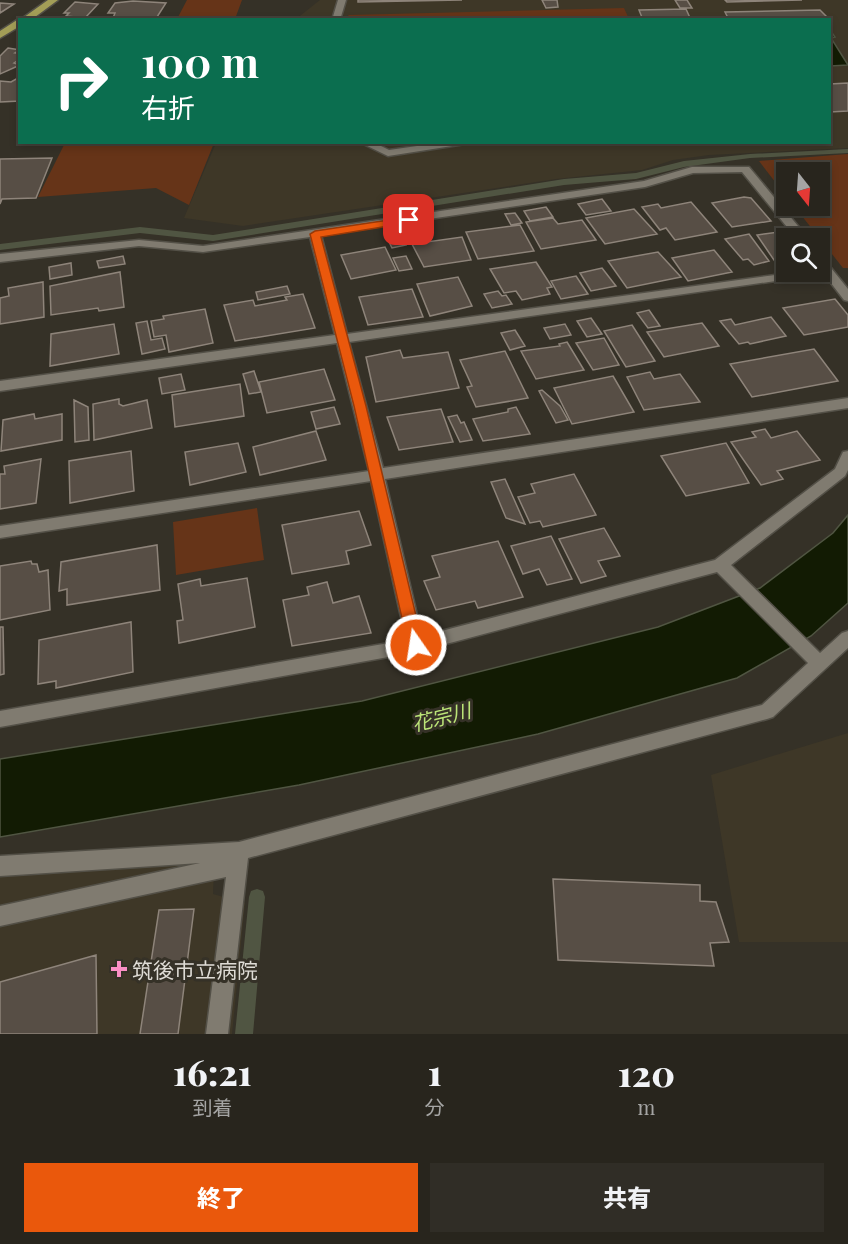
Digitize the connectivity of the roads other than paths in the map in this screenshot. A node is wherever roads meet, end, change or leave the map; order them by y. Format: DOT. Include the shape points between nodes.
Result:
graph roads {
  1 [pos="54,0"];
  2 [pos="342,0"];
  3 [pos="27,18"];
  4 [pos="337,18"];
  5 [pos="18,23"];
  6 [pos="0,35"];
  7 [pos="368,144"];
  8 [pos="458,144"];
  9 [pos="794,228"];
  10 [pos="315,234"];
  11 [pos="0,258"];
  12 [pos="776,277"];
  13 [pos="830,279"];
  14 [pos="848,297"];
  15 [pos="343,338"];
  16 [pos="0,386"];
  17 [pos="848,403"];
  18 [pos="848,456"];
  19 [pos="377,475"];
  20 [pos="0,532"];
  21 [pos="720,565"];
  22 [pos="848,638"];
  23 [pos="416,645"];
  24 [pos="820,664"];
  25 [pos="0,719"];
  26 [pos="238,858"];
  27 [pos="0,866"];
  28 [pos="0,916"];
  29 [pos="217,1034"];
  1 -- 3 [label="main road"];
  2 -- 4 [label="street"];
  5 -- 6 [label="main road"];
  7 -- 8 [label="street" via="388,153"];
  9 -- 10 [label="street" via="745,169 692,170 645,184"];
  10 -- 11 [label="street" via="202,249 138,243"];
  10 -- 15 [label="street"];
  12 -- 15 [label="street"];
  13 -- 14 [label="street"];
  15 -- 16 [label="street"];
  15 -- 19 [label="street"];
  17 -- 19 [label="street"];
  18 -- 21 [label="street" via="840,472"];
  19 -- 20 [label="street"];
  19 -- 23 [label="street"];
  21 -- 23 [label="street"];
  21 -- 24 [label="street"];
  22 -- 24 [label="street"];
  23 -- 25 [label="street"];
  24 -- 26 [label="street" via="767,711"];
  26 -- 27 [label="street"];
  26 -- 28 [label="street"];
  26 -- 29 [label="street"];
}
